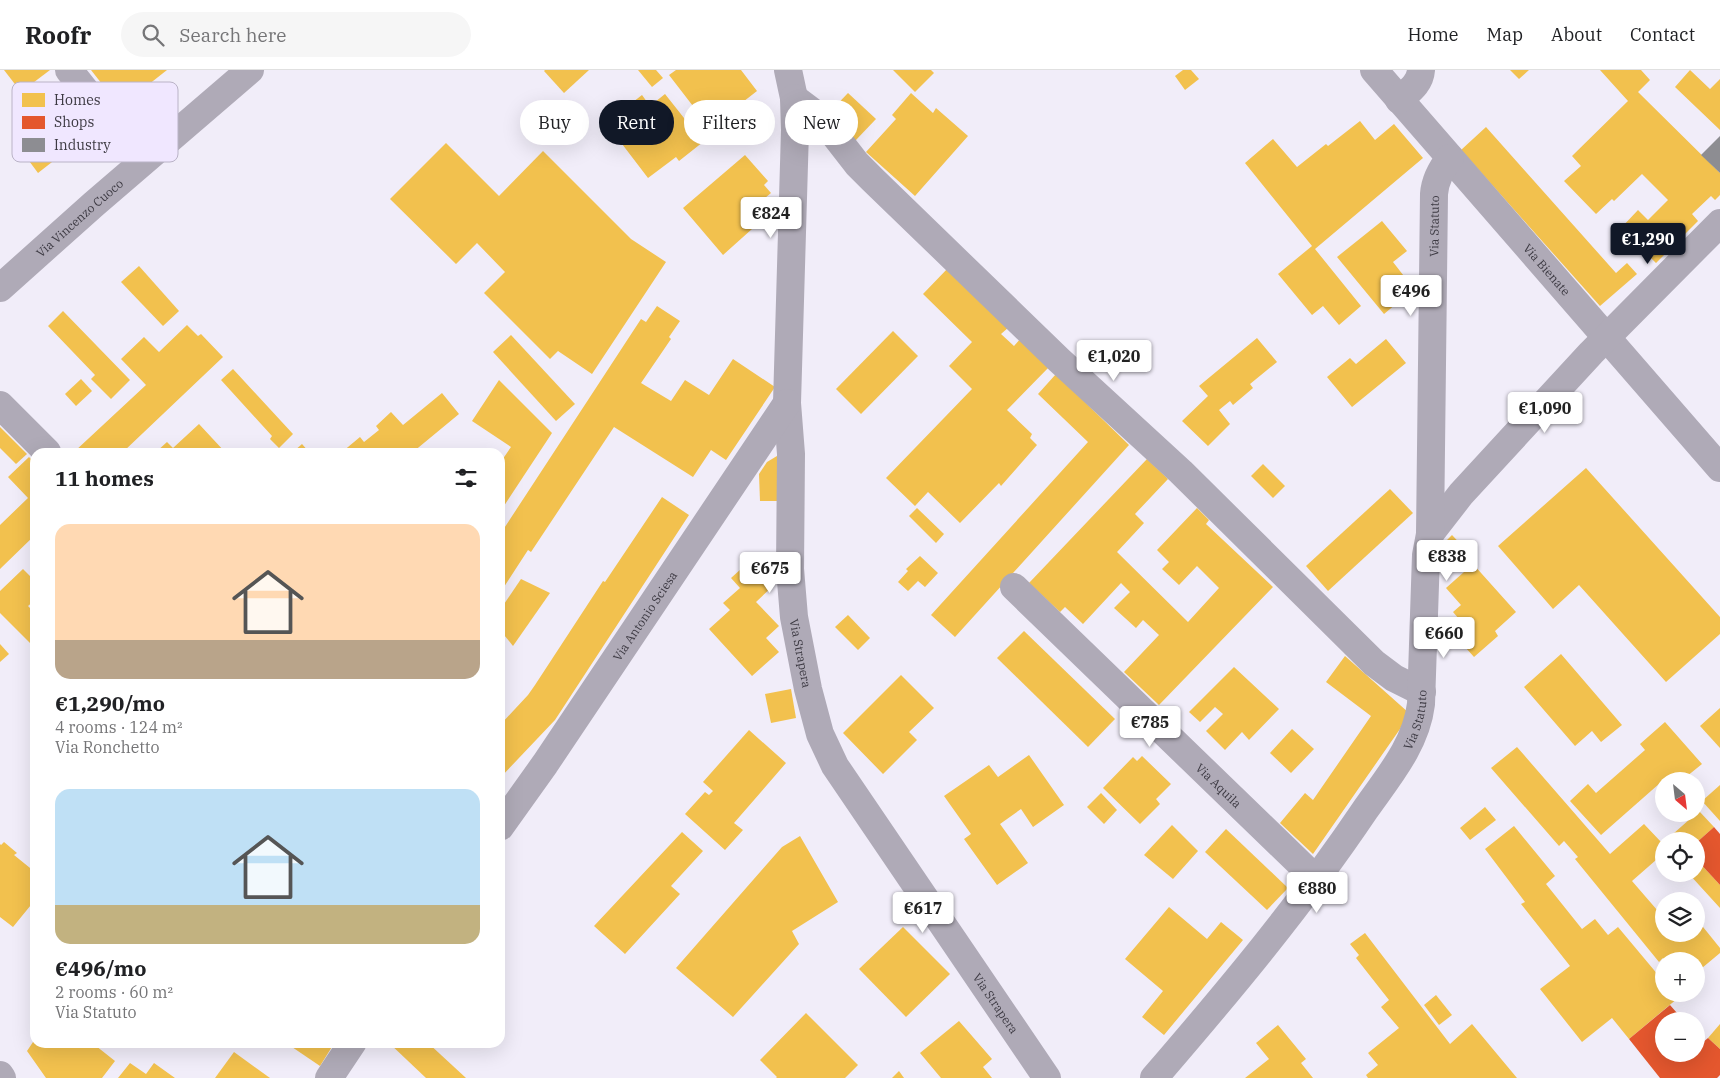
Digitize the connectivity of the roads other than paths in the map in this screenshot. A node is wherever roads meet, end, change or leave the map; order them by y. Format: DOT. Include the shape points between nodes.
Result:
graph roads {
  1 [pos="69,70"];
  2 [pos="250,70"];
  3 [pos="788,70"];
  4 [pos="1374,70"];
  5 [pos="1421,70"];
  6 [pos="79,82"];
  7 [pos="794,98"];
  8 [pos="1399,100"];
  9 [pos="178,131"];
  10 [pos="1450,158"];
  11 [pos="142,162"];
  12 [pos="1720,223"];
  13 [pos="0,288"];
  14 [pos="1605,338"];
  15 [pos="786,403"];
  16 [pos="0,405"];
  17 [pos="43,448"];
  18 [pos="1720,468"];
  19 [pos="1442,499"];
  20 [pos="1014,587"];
  21 [pos="1422,692"];
  22 [pos="505,820"];
  23 [pos="1317,880"];
  24 [pos="349,1048"];
  25 [pos="329,1078"];
  26 [pos="1047,1078"];
  27 [pos="1154,1078"];
  1 -- 6 [label="street"];
  2 -- 9 [label="street, Via Vincenzo Cuoco"];
  3 -- 7 [label="street, Via Strapera"];
  4 -- 8 [label="street, Via Bienate"];
  5 -- 8 [label="street" via="1417,83"];
  7 -- 15 [label="street, Via Strapera"];
  7 -- 21 [label="street" via="822,121 873,180 1059,360 1188,479 1374,663"];
  8 -- 10 [label="street, Via Bienate"];
  10 -- 14 [label="street, Via Bienate"];
  10 -- 19 [label="street, Via Statuto" via="1437,179 1434,194"];
  11 -- 13 [label="street, Via Vincenzo Cuoco"];
  12 -- 14 [label="street"];
  14 -- 18 [label="street, Via Bienate"];
  14 -- 19 [label="street"];
  15 -- 22 [label="street, Via Antonio Sciesa"];
  15 -- 26 [label="street, Via Strapera" via="791,454 790,569 794,617 808,689 825,747 834,766"];
  16 -- 17 [label="street"];
  19 -- 21 [label="street, Via Statuto" via="1426,555"];
  20 -- 23 [label="street, Via Aquila"];
  21 -- 23 [label="street, Via Statuto" via="1420,716 1408,745"];
  23 -- 27 [label="street, Via Statuto" via="1238,981"];
  24 -- 25 [label="street"];
}
